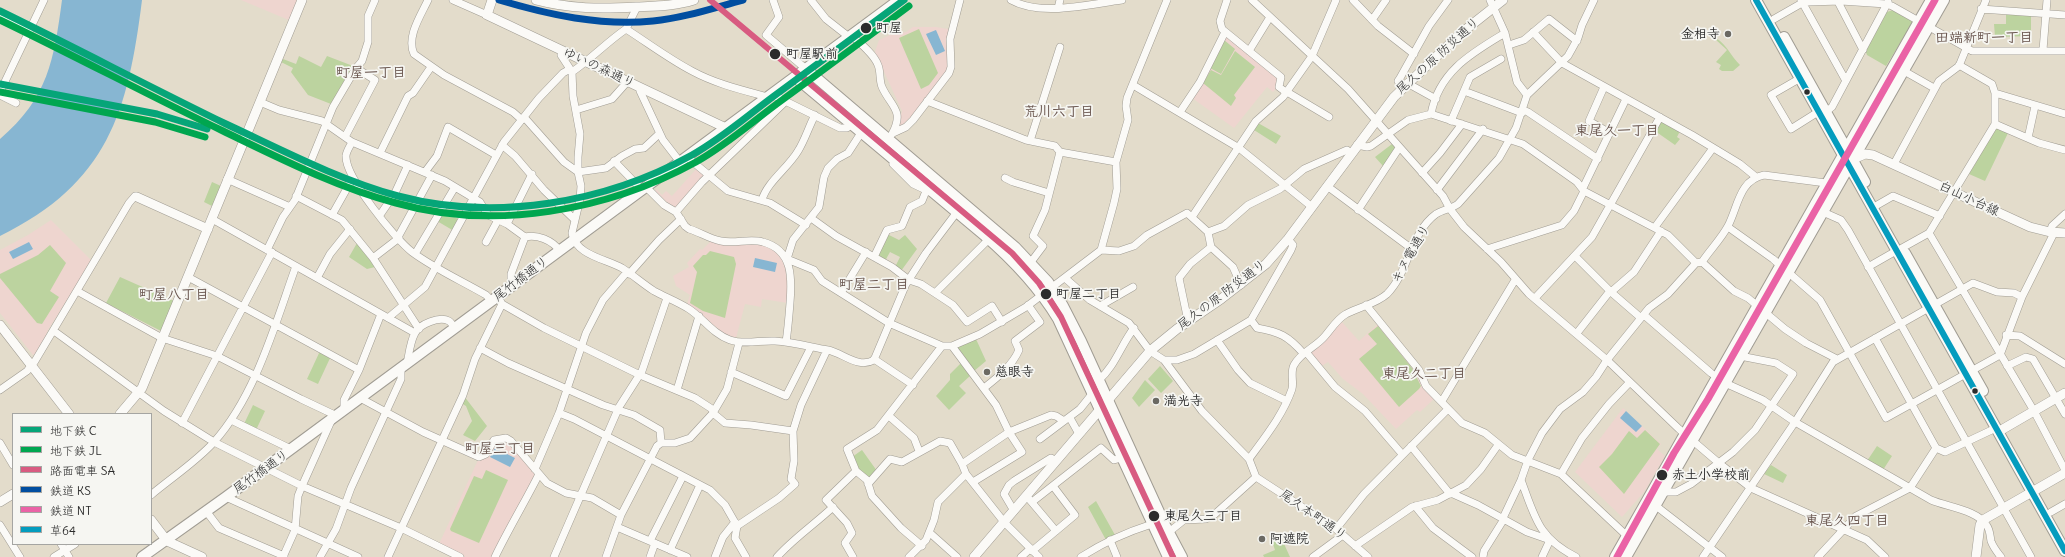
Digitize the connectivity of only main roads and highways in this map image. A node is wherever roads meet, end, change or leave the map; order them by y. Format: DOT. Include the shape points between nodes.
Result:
graph roads {
  1 [pos="899,0"];
  2 [pos="1756,0"];
  3 [pos="1763,0"];
  4 [pos="1931,0"];
  5 [pos="1944,0"];
  6 [pos="806,69"];
  7 [pos="794,77"];
  8 [pos="1802,77"];
  9 [pos="1824,113"];
  10 [pos="1854,133"];
  11 [pos="1846,156"];
  12 [pos="1875,206"];
  13 [pos="2034,490"];
  14 [pos="2065,538"];
  15 [pos="2065,550"];
  16 [pos="142,557"];
  17 [pos="1168,557"];
  18 [pos="1182,557"];
  19 [pos="1615,557"];
  20 [pos="1626,557"];
  1 -- 6 [label="main road, 尾竹橋通り"];
  2 -- 8 [label="main road"];
  3 -- 8 [label="main road"];
  4 -- 10 [label="main road"];
  5 -- 11 [label="main road" via="1865,138"];
  6 -- 7 [label="main road, 尾竹橋通り"];
  6 -- 18 [label="main road" via="963,202 1031,262 1052,286"];
  7 -- 16 [label="main road, 尾竹橋通り" via="514,284 497,301 455,328"];
  7 -- 17 [label="main road" via="989,239 1042,294 1058,319"];
  8 -- 9 [label="main road"];
  9 -- 10 [label="main road" via="1834,117 1843,129"];
  9 -- 11 [label="main road"];
  9 -- 11 [label="main road" via="1840,134"];
  10 -- 11 [label="main road"];
  11 -- 12 [label="main road" via="1858,184"];
  11 -- 12 [label="main road" via="1860,172"];
  11 -- 19 [label="main road" via="1826,183"];
  11 -- 20 [label="main road" via="1842,178"];
  12 -- 13 [label="main road"];
  13 -- 14 [label="main road" via="2051,512"];
  13 -- 15 [label="main road"];
}
